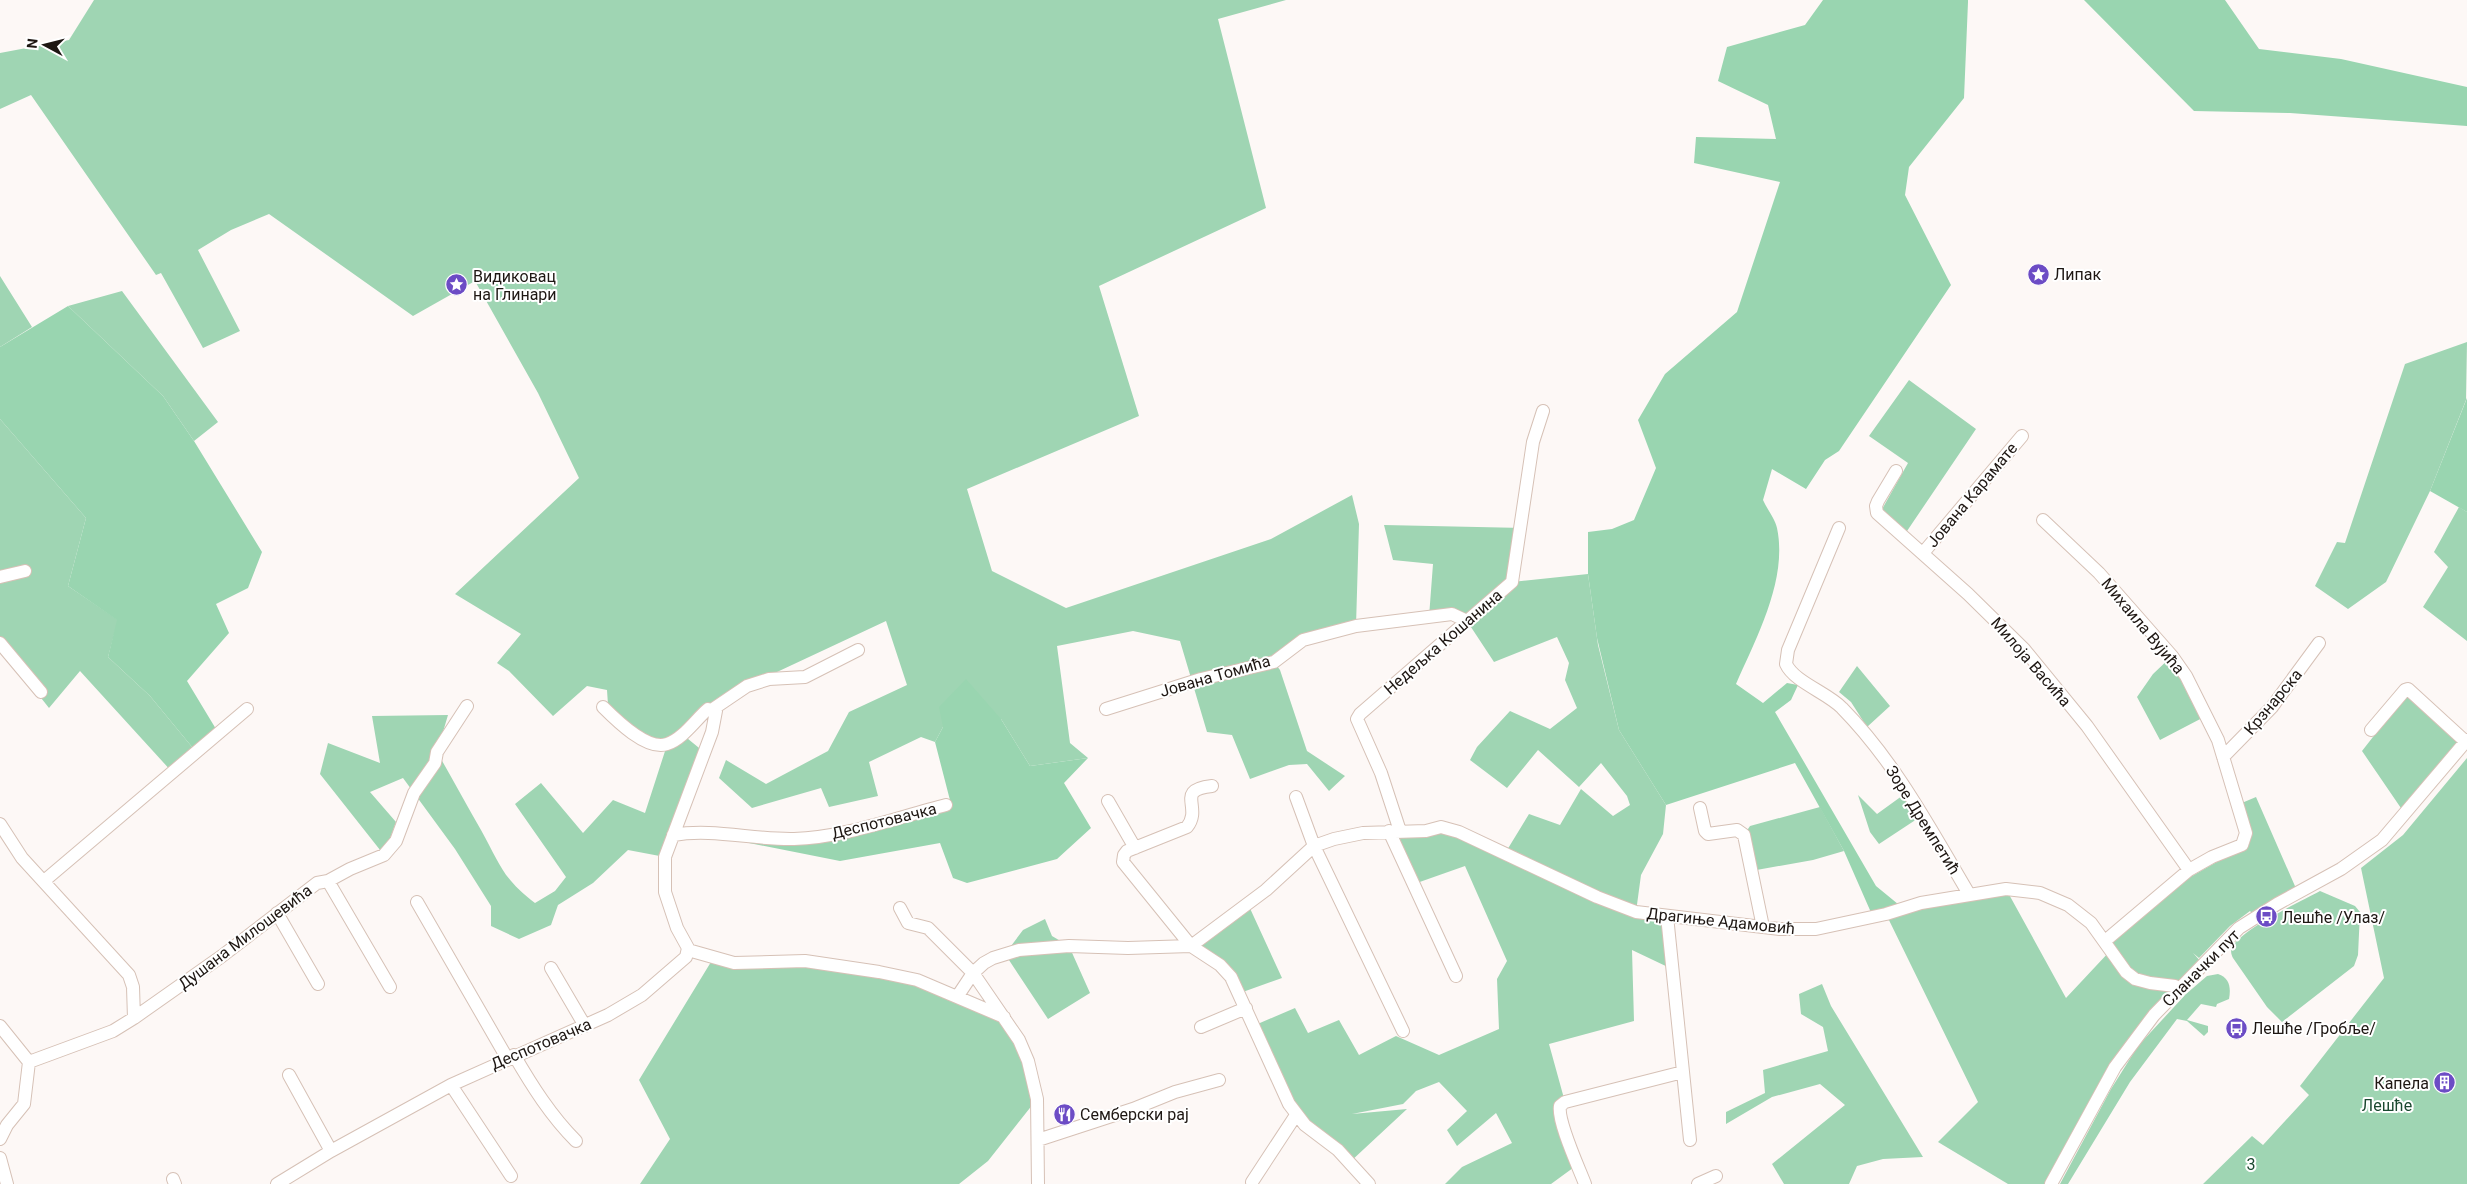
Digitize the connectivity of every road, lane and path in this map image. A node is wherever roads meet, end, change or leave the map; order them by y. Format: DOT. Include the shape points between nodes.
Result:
graph roads {
  1 [pos="1543,411"];
  2 [pos="2022,436"];
  3 [pos="1896,471"];
  4 [pos="2043,520"];
  5 [pos="1839,528"];
  6 [pos="1923,554"];
  7 [pos="25,571"];
  8 [pos="0,577"];
  9 [pos="1467,621"];
  10 [pos="0,643"];
  11 [pos="2319,643"];
  12 [pos="858,650"];
  13 [pos="41,692"];
  14 [pos="467,706"];
  15 [pos="603,707"];
  16 [pos="247,709"];
  17 [pos="713,709"];
  18 [pos="1106,709"];
  19 [pos="2371,730"];
  20 [pos="2466,741"];
  21 [pos="2223,757"];
  22 [pos="1212,786"];
  23 [pos="1296,797"];
  24 [pos="1108,801"];
  25 [pos="946,805"];
  26 [pos="1700,808"];
  27 [pos="0,824"];
  28 [pos="1395,831"];
  29 [pos="673,835"];
  30 [pos="1314,846"];
  31 [pos="1135,848"];
  32 [pos="2189,870"];
  33 [pos="44,880"];
  34 [pos="328,881"];
  35 [pos="1970,894"];
  36 [pos="417,902"];
  37 [pos="900,908"];
  38 [pos="277,912"];
  39 [pos="1667,916"];
  40 [pos="1763,928"];
  41 [pos="2105,941"];
  42 [pos="1191,946"];
  43 [pos="688,950"];
  44 [pos="551,968"];
  45 [pos="974,973"];
  46 [pos="1456,976"];
  47 [pos="318,984"];
  48 [pos="390,987"];
  49 [pos="2179,989"];
  50 [pos="957,997"];
  51 [pos="1246,1008"];
  52 [pos="1004,1017"];
  53 [pos="134,1018"];
  54 [pos="0,1026"];
  55 [pos="585,1026"];
  56 [pos="1201,1027"];
  57 [pos="1403,1031"];
  58 [pos="511,1057"];
  59 [pos="29,1062"];
  60 [pos="1683,1072"];
  61 [pos="289,1075"];
  62 [pos="1220,1080"];
  63 [pos="451,1085"];
  64 [pos="1296,1115"];
  65 [pos="0,1139"];
  66 [pos="1038,1140"];
  67 [pos="1690,1140"];
  68 [pos="576,1141"];
  69 [pos="331,1151"];
  70 [pos="0,1158"];
  71 [pos="511,1176"];
  72 [pos="1716,1176"];
  73 [pos="1252,1182"];
  74 [pos="7,1184"];
  75 [pos="277,1184"];
  76 [pos="1038,1184"];
  77 [pos="1369,1184"];
  78 [pos="1585,1184"];
  79 [pos="1698,1184"];
  80 [pos="2052,1184"];
  1 -- 9 [label="street, Недељка Кошанина" via="1534,442 1512,582"];
  2 -- 6 [label="street, Јована Карамате"];
  3 -- 6 [label="street, Милоја Васића" via="1876,510"];
  4 -- 21 [label="street, Михаила Вујића" via="2099,574 2172,656 2211,724"];
  5 -- 35 [label="street, Зоре Дремпетић" via="1788,650 1786,664 1799,678 1833,699 1866,733 1908,789"];
  6 -- 32 [label="street, Милоја Васића" via="2004,628 2038,666 2087,726"];
  7 -- 8 [label="street"];
  9 -- 18 [label="street, Јована Томића" via="1452,614 1356,626 1303,640 1274,662 1201,679"];
  9 -- 28 [label="street, Недељка Кошанина" via="1357,719 1381,773"];
  10 -- 13 [label="street"];
  11 -- 21 [label="street, Крзнарска" via="2272,707"];
  12 -- 17 [label="street" via="805,677 769,679 747,686"];
  14 -- 34 [label="street, Душана Милошевића" via="437,752 435,764 414,793 396,841 384,855"];
  15 -- 17 [label="street" via="624,727 656,745 668,744 708,709"];
  16 -- 33 [label="street"];
  17 -- 29 [label="street" via="716,714 712,732"];
  19 -- 20 [label="street" via="2408,689"];
  20 -- 49 [label="street, Сланачки пут" via="2382,840 2341,869 2255,917 2224,942"];
  21 -- 32 [label="street, Михаила Вујића" via="2246,838 2238,848"];
  22 -- 31 [label="street" via="1192,791 1193,815 1187,827"];
  23 -- 30 [label="street"];
  24 -- 31 [label="street"];
  25 -- 29 [label="street, Деспотовачка" via="817,837 776,838 694,831"];
  26 -- 40 [label="street" via="1708,834 1737,830 1744,835"];
  27 -- 33 [label="street" via="22,858"];
  28 -- 30 [label="street, Драгиње Адамовић" via="1334,839"];
  28 -- 39 [label="street, Драгиње Адамовић" via="1426,831 1441,827 1459,832 1597,897 1636,912"];
  28 -- 46 [label="street"];
  29 -- 43 [label="street" via="665,857 665,892"];
  30 -- 42 [label="street, Драгиње Адамовић" via="1266,890"];
  30 -- 57 [label="street"];
  31 -- 42 [label="street" via="1124,854 1125,867"];
  32 -- 41 [label="street, Михаила Вујића"];
  33 -- 53 [label="street" via="130,975"];
  34 -- 38 [label="street, Душана Милошевића" via="317,883"];
  34 -- 48 [label="street"];
  35 -- 40 [label="street, Драгиње Адамовић" via="1816,929"];
  35 -- 41 [label="street, Драгиње Адамовић" via="2016,889 2050,896 2078,912"];
  36 -- 58 [label="street"];
  37 -- 45 [label="street" via="908,922 928,928"];
  38 -- 47 [label="street"];
  38 -- 53 [label="street, Душана Милошевића" via="222,956"];
  39 -- 40 [label="street, Драгиње Адамовић"];
  39 -- 60 [label="street"];
  41 -- 49 [label="street, Драгиње Адамовић" via="2120,966 2135,979"];
  42 -- 45 [label="street" via="1068,946 1019,950 992,958"];
  42 -- 51 [label="street" via="1220,965 1231,977"];
  43 -- 50 [label="street" via="734,962 805,961 879,972 917,980"];
  43 -- 55 [label="street, Деспотовачка" via="686,957 642,995"];
  44 -- 55 [label="street"];
  45 -- 50 [label="street"];
  45 -- 52 [label="street"];
  49 -- 80 [label="street, Сланачки пут" via="2140,1030 2115,1067"];
  50 -- 52 [label="street"];
  51 -- 56 [label="street"];
  51 -- 64 [label="street"];
  52 -- 66 [label="street" via="1028,1061 1037,1099"];
  53 -- 59 [label="street, Душана Милошевића" via="113,1031"];
  54 -- 59 [label="street"];
  55 -- 58 [label="street, Деспотовачка"];
  58 -- 63 [label="street, Деспотовачка"];
  58 -- 68 [label="street"];
  59 -- 65 [label="street" via="24,1104 7,1124"];
  60 -- 67 [label="street"];
  60 -- 78 [label="street" via="1565,1102 1560,1106 1568,1140"];
  61 -- 69 [label="street"];
  62 -- 66 [label="street" via="1175,1092"];
  63 -- 69 [label="street, Деспотовачка"];
  63 -- 71 [label="street"];
  64 -- 73 [label="street"];
  64 -- 77 [label="street" via="1338,1150"];
  66 -- 76 [label="street"];
  69 -- 75 [label="street, Деспотовачка"];
  70 -- 74 [label="street"];
  72 -- 79 [label="street"];
}
